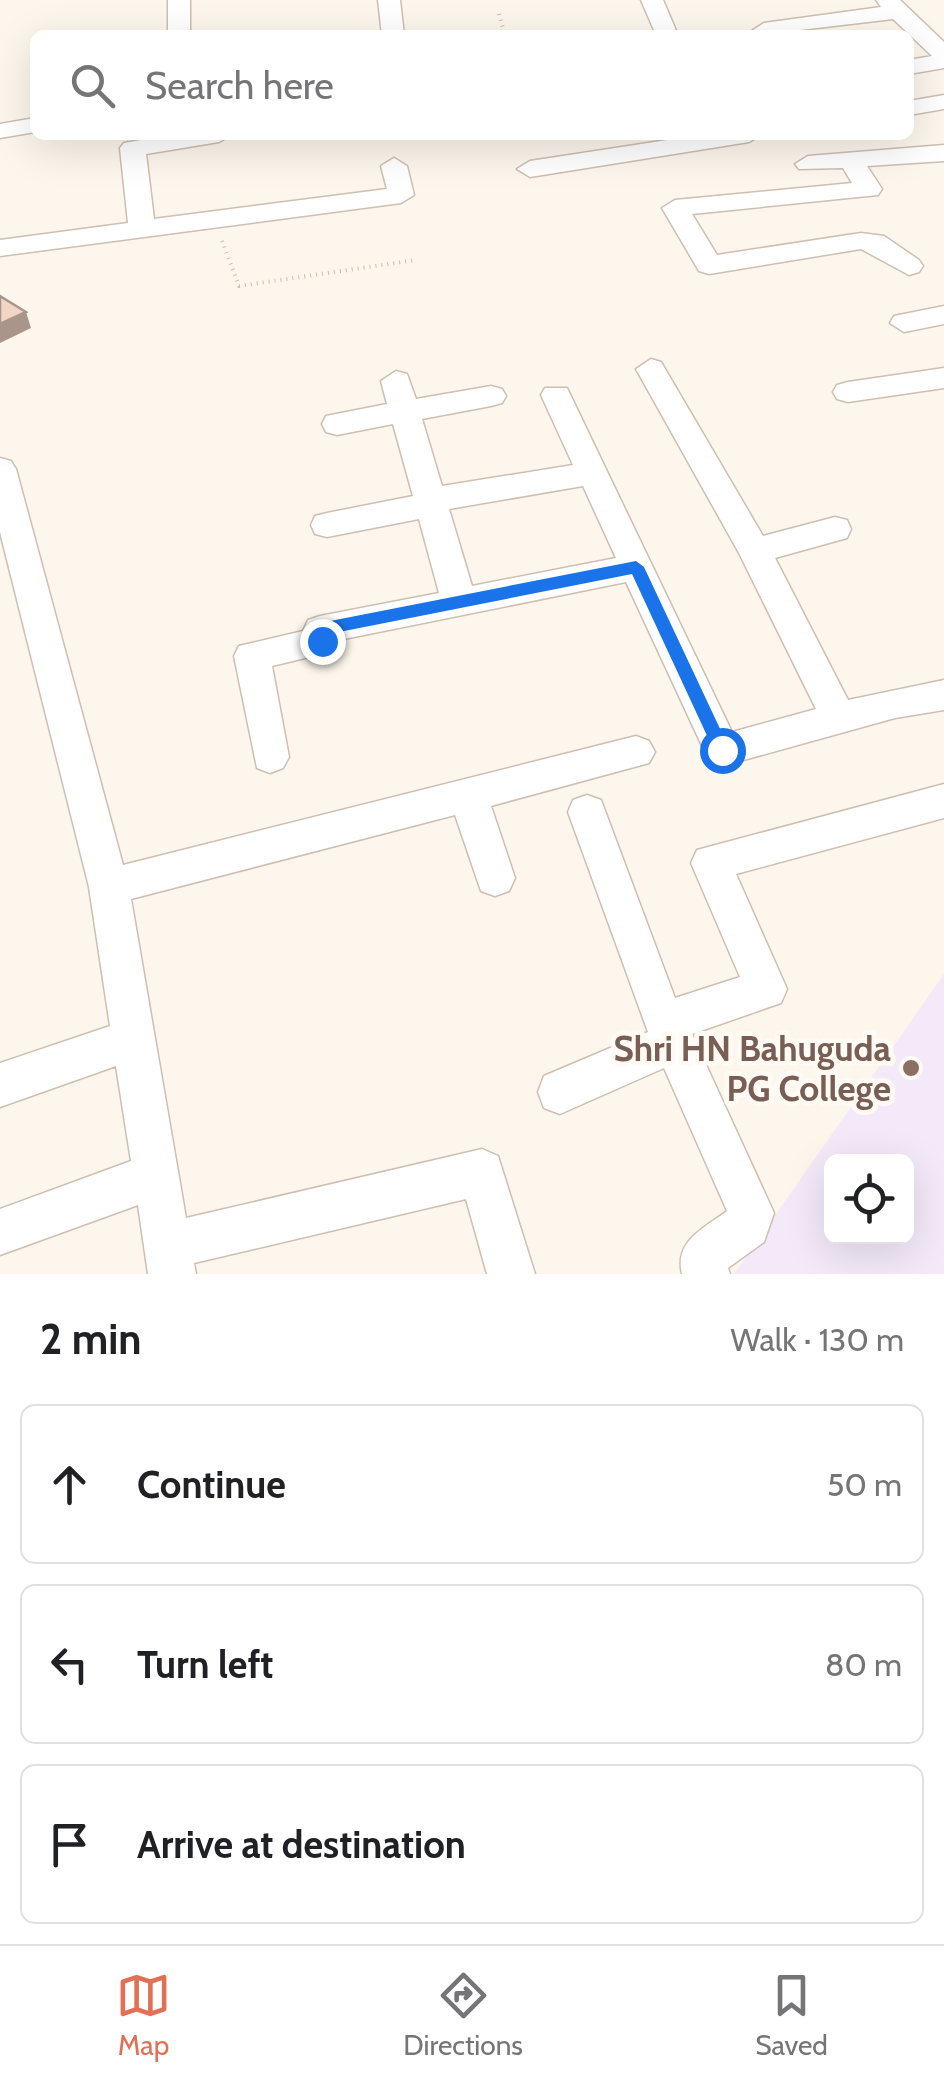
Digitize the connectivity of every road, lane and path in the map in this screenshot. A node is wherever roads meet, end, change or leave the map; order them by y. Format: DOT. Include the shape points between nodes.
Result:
graph roads {
  1 [pos="179,0"];
  2 [pos="388,0"];
  3 [pos="652,0"];
  4 [pos="893,6"];
  5 [pos="498,14"];
  6 [pos="179,30"];
  7 [pos="391,30"];
  8 [pos="503,30"];
  9 [pos="665,30"];
  10 [pos="764,30"];
  11 [pos="944,58"];
  12 [pos="914,65"];
  13 [pos="944,102"];
  14 [pos="914,107"];
  15 [pos="30,126"];
  16 [pos="0,130"];
  17 [pos="185,140"];
  18 [pos="716,140"];
  19 [pos="944,153"];
  20 [pos="850,160"];
  21 [pos="808,164"];
  22 [pos="394,166"];
  23 [pos="530,168"];
  24 [pos="214,219"];
  25 [pos="142,229"];
  26 [pos="0,248"];
  27 [pos="416,260"];
  28 [pos="909,266"];
  29 [pos="944,315"];
  30 [pos="904,323"];
  31 [pos="651,369"];
  32 [pos="944,378"];
  33 [pos="396,381"];
  34 [pos="848,392"];
  35 [pos="556,395"];
  36 [pos="491,396"];
  37 [pos="408,412"];
  38 [pos="337,424"];
  39 [pos="0,469"];
  40 [pos="593,473"];
  41 [pos="432,502"];
  42 [pos="328,525"];
  43 [pos="835,529"];
  44 [pos="755,551"];
  45 [pos="636,567"];
  46 [pos="459,602"];
  47 [pos="944,695"];
  48 [pos="839,718"];
  49 [pos="636,752"];
  50 [pos="270,756"];
  51 [pos="468,795"];
  52 [pos="944,802"];
  53 [pos="587,812"];
  54 [pos="495,878"];
  55 [pos="109,887"];
  56 [pos="670,1032"];
  57 [pos="134,1039"];
  58 [pos="0,1085"];
  59 [pos="560,1092"];
  60 [pos="156,1175"];
  61 [pos="0,1232"];
  62 [pos="170,1260"];
  63 [pos="511,1274"];
  64 [pos="706,1274"];
  1 -- 6 [label="street"];
  2 -- 7 [label="street"];
  3 -- 9 [label="street"];
  4 -- 10 [label="street"];
  4 -- 11 [label="street"];
  5 -- 8 [label="path"];
  11 -- 12 [label="street"];
  13 -- 14 [label="street"];
  15 -- 16 [label="street"];
  17 -- 25 [label="street" via="133,148"];
  18 -- 23 [label="street"];
  19 -- 20 [label="street"];
  20 -- 21 [label="street"];
  20 -- 28 [label="street" via="869,189 675,208 709,265 861,240"];
  22 -- 24 [label="street" via="401,195"];
  24 -- 25 [label="street"];
  24 -- 27 [label="path" via="239,286"];
  25 -- 26 [label="street"];
  29 -- 30 [label="street"];
  31 -- 44 [label="street"];
  32 -- 34 [label="street"];
  33 -- 37 [label="street"];
  35 -- 40 [label="street"];
  36 -- 37 [label="street"];
  37 -- 38 [label="street"];
  37 -- 41 [label="street"];
  39 -- 55 [label="street"];
  40 -- 41 [label="street"];
  40 -- 45 [label="street"];
  41 -- 42 [label="street"];
  41 -- 46 [label="street"];
  43 -- 44 [label="street"];
  44 -- 48 [label="street"];
  45 -- 46 [label="street"];
  45 -- 48 [label="street" via="722,750"];
  46 -- 50 [label="street" via="320,630 322,641 252,656"];
  47 -- 48 [label="street"];
  49 -- 51 [label="street"];
  51 -- 54 [label="street"];
  51 -- 55 [label="street"];
  52 -- 56 [label="street" via="711,863 766,990"];
  53 -- 56 [label="street"];
  55 -- 57 [label="street"];
  56 -- 59 [label="street"];
  56 -- 64 [label="street" via="751,1213 747,1224 702,1259"];
  57 -- 58 [label="street"];
  57 -- 60 [label="street"];
  60 -- 61 [label="street"];
  60 -- 62 [label="street"];
  62 -- 63 [label="street" via="482,1172"];
}
